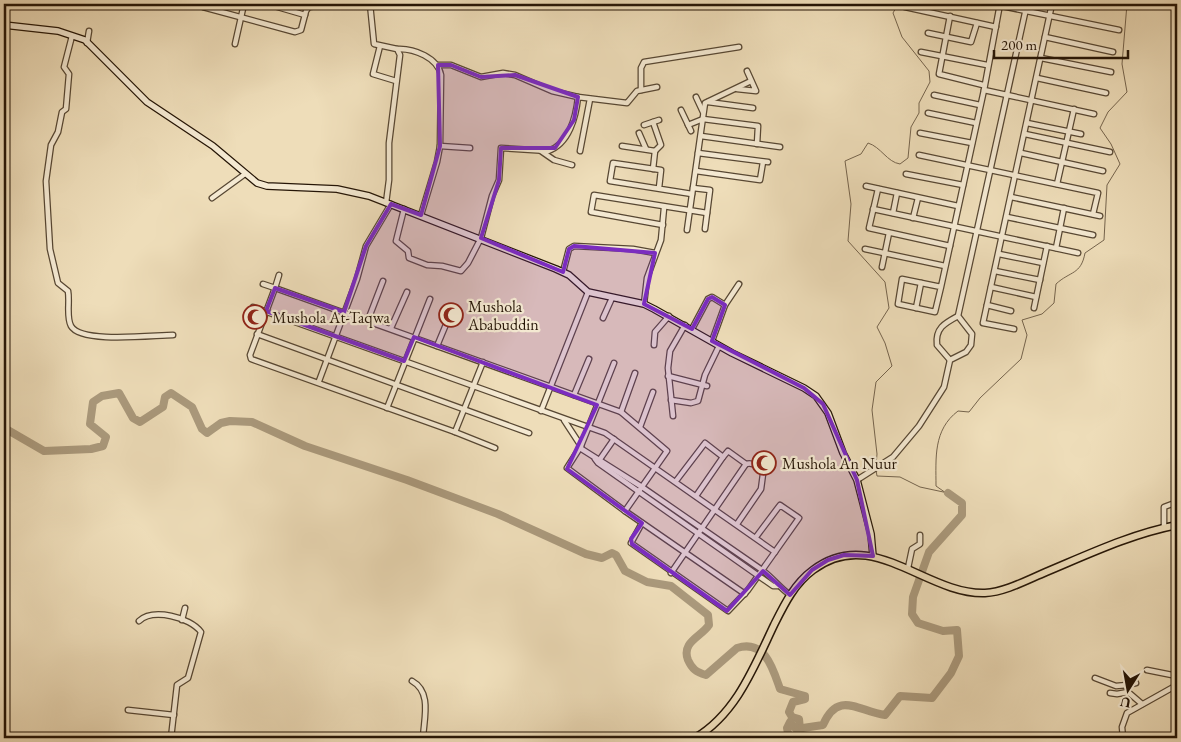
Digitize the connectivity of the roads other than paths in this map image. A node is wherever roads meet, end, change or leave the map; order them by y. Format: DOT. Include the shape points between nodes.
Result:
graph roads {
  1 [pos="244,4"];
  2 [pos="332,4"];
  3 [pos="370,4"];
  4 [pos="992,4"];
  5 [pos="1027,4"];
  6 [pos="1052,4"];
  7 [pos="1106,4"];
  8 [pos="1000,5"];
  9 [pos="274,6"];
  10 [pos="905,6"];
  11 [pos="1118,6"];
  12 [pos="203,7"];
  13 [pos="1026,10"];
  14 [pos="305,15"];
  15 [pos="1050,15"];
  16 [pos="950,16"];
  17 [pos="240,18"];
  18 [pos="977,22"];
  19 [pos="4,25"];
  20 [pos="996,26"];
  21 [pos="89,30"];
  22 [pos="1119,30"];
  23 [pos="928,33"];
  24 [pos="72,36"];
  25 [pos="946,37"];
  26 [pos="1045,37"];
  27 [pos="87,42"];
  28 [pos="235,44"];
  29 [pos="380,46"];
  30 [pos="740,47"];
  31 [pos="398,49"];
  32 [pos="921,52"];
  33 [pos="1113,52"];
  34 [pos="942,56"];
  35 [pos="1041,58"];
  36 [pos="438,65"];
  37 [pos="987,66"];
  38 [pos="747,71"];
  39 [pos="1111,72"];
  40 [pos="1037,78"];
  41 [pos="396,81"];
  42 [pos="751,81"];
  43 [pos="656,87"];
  44 [pos="983,87"];
  45 [pos="735,89"];
  46 [pos="640,90"];
  47 [pos="729,92"];
  48 [pos="1106,93"];
  49 [pos="934,95"];
  50 [pos="1008,96"];
  51 [pos="578,97"];
  52 [pos="696,97"];
  53 [pos="590,99"];
  54 [pos="1032,100"];
  55 [pos="708,102"];
  56 [pos="727,104"];
  57 [pos="980,105"];
  58 [pos="754,108"];
  59 [pos="1074,109"];
  60 [pos="681,110"];
  61 [pos="928,113"];
  62 [pos="1094,114"];
  63 [pos="704,116"];
  64 [pos="659,120"];
  65 [pos="654,122"];
  66 [pos="976,123"];
  67 [pos="1028,123"];
  68 [pos="644,125"];
  69 [pos="688,125"];
  70 [pos="691,131"];
  71 [pos="1069,132"];
  72 [pos="640,133"];
  73 [pos="920,133"];
  74 [pos="1025,134"];
  75 [pos="1081,134"];
  76 [pos="701,136"];
  77 [pos="1066,143"];
  78 [pos="757,144"];
  79 [pos="972,144"];
  80 [pos="440,146"];
  81 [pos="622,146"];
  82 [pos="780,147"];
  83 [pos="470,148"];
  84 [pos="646,149"];
  85 [pos="540,150"];
  86 [pos="580,151"];
  87 [pos="655,151"];
  88 [pos="1110,152"];
  89 [pos="698,153"];
  90 [pos="1021,153"];
  91 [pos="919,155"];
  92 [pos="1062,162"];
  93 [pos="572,165"];
  94 [pos="967,165"];
  95 [pos="653,169"];
  96 [pos="991,170"];
  97 [pos="696,171"];
  98 [pos="1104,171"];
  99 [pos="246,174"];
  100 [pos="906,174"];
  101 [pos="1016,176"];
  102 [pos="1057,184"];
  103 [pos="866,186"];
  104 [pos="963,186"];
  105 [pos="659,188"];
  106 [pos="693,188"];
  107 [pos="878,189"];
  108 [pos="898,193"];
  109 [pos="692,194"];
  110 [pos="1011,197"];
  111 [pos="212,198"];
  112 [pos="918,198"];
  113 [pos="388,204"];
  114 [pos="958,206"];
  115 [pos="664,208"];
  116 [pos="1064,208"];
  117 [pos="404,209"];
  118 [pos="874,209"];
  119 [pos="690,211"];
  120 [pos="893,213"];
  121 [pos="707,214"];
  122 [pos="1093,214"];
  123 [pos="421,215"];
  124 [pos="1007,216"];
  125 [pos="1100,216"];
  126 [pos="913,218"];
  127 [pos="662,225"];
  128 [pos="954,226"];
  129 [pos="1060,228"];
  130 [pos="705,229"];
  131 [pos="687,230"];
  132 [pos="977,231"];
  133 [pos="889,232"];
  134 [pos="1093,235"];
  135 [pos="1002,237"];
  136 [pos="481,238"];
  137 [pos="950,246"];
  138 [pos="1047,246"];
  139 [pos="1056,248"];
  140 [pos="865,249"];
  141 [pos="1078,252"];
  142 [pos="655,253"];
  143 [pos="885,253"];
  144 [pos="998,254"];
  145 [pos="1043,263"];
  146 [pos="945,266"];
  147 [pos="882,267"];
  148 [pos="995,271"];
  149 [pos="563,272"];
  150 [pos="279,274"];
  151 [pos="1040,280"];
  152 [pos="383,281"];
  153 [pos="921,283"];
  154 [pos="263,284"];
  155 [pos="740,284"];
  156 [pos="941,287"];
  157 [pos="275,288"];
  158 [pos="991,288"];
  159 [pos="407,292"];
  160 [pos="588,292"];
  161 [pos="1036,297"];
  162 [pos="612,298"];
  163 [pos="430,299"];
  164 [pos="644,304"];
  165 [pos="725,305"];
  166 [pos="987,305"];
  167 [pos="253,307"];
  168 [pos="916,308"];
  169 [pos="1034,308"];
  170 [pos="452,310"];
  171 [pos="266,311"];
  172 [pos="1012,311"];
  173 [pos="344,312"];
  174 [pos="669,316"];
  175 [pos="958,316"];
  176 [pos="603,318"];
  177 [pos="368,320"];
  178 [pos="685,325"];
  179 [pos="391,328"];
  180 [pos="692,329"];
  181 [pos="1014,330"];
  182 [pos="257,334"];
  183 [pos="174,335"];
  184 [pos="336,335"];
  185 [pos="414,337"];
  186 [pos="712,341"];
  187 [pos="654,345"];
  188 [pos="437,346"];
  189 [pos="719,346"];
  190 [pos="327,359"];
  191 [pos="589,359"];
  192 [pos="950,360"];
  193 [pos="404,361"];
  194 [pos="483,362"];
  195 [pos="614,363"];
  196 [pos="635,373"];
  197 [pos="668,376"];
  198 [pos="319,381"];
  199 [pos="395,385"];
  200 [pos="704,385"];
  201 [pos="474,386"];
  202 [pos="551,387"];
  203 [pos="653,392"];
  204 [pos="574,395"];
  205 [pos="671,400"];
  206 [pos="597,404"];
  207 [pos="387,408"];
  208 [pos="465,410"];
  209 [pos="541,411"];
  210 [pos="621,412"];
  211 [pos="673,416"];
  212 [pos="564,420"];
  213 [pos="590,426"];
  214 [pos="640,426"];
  215 [pos="455,432"];
  216 [pos="529,433"];
  217 [pos="614,439"];
  218 [pos="581,447"];
  219 [pos="495,448"];
  220 [pos="723,457"];
  221 [pos="597,460"];
  222 [pos="746,464"];
  223 [pos="656,467"];
  224 [pos="857,480"];
  225 [pos="676,481"];
  226 [pos="640,489"];
  227 [pos="696,496"];
  228 [pos="1172,504"];
  229 [pos="716,510"];
  230 [pos="625,511"];
  231 [pos="642,523"];
  232 [pos="737,524"];
  233 [pos="1177,525"];
  234 [pos="1164,527"];
  235 [pos="701,532"];
  236 [pos="920,535"];
  237 [pos="756,537"];
  238 [pos="686,552"];
  239 [pos="775,552"];
  240 [pos="873,556"];
  241 [pos="910,569"];
  242 [pos="762,570"];
  243 [pos="671,573"];
  244 [pos="759,576"];
  245 [pos="778,586"];
  246 [pos="745,594"];
  247 [pos="790,595"];
  248 [pos="185,608"];
  249 [pos="182,620"];
  250 [pos="139,621"];
  251 [pos="1147,670"];
  252 [pos="1177,676"];
  253 [pos="1095,678"];
  254 [pos="412,680"];
  255 [pos="1136,683"];
  256 [pos="1127,685"];
  257 [pos="1177,685"];
  258 [pos="1128,692"];
  259 [pos="1110,693"];
  260 [pos="1142,704"];
  261 [pos="128,710"];
  262 [pos="174,715"];
  263 [pos="171,738"];
  264 [pos="423,738"];
  265 [pos="695,738"];
  266 [pos="1123,738"];
  1 -- 17 [label="street"];
  2 -- 14 [label="street" via="312,6"];
  3 -- 29 [label="street" via="373,40"];
  4 -- 8 [label="street"];
  5 -- 13 [label="street"];
  6 -- 15 [label="street"];
  7 -- 11 [label="street"];
  8 -- 13 [label="street"];
  8 -- 20 [label="street"];
  9 -- 14 [label="street"];
  10 -- 16 [label="street"];
  12 -- 17 [label="street"];
  13 -- 15 [label="street"];
  13 -- 50 [label="street"];
  14 -- 17 [label="street" via="301,30 295,32"];
  15 -- 22 [label="street"];
  15 -- 26 [label="street"];
  16 -- 18 [label="street"];
  16 -- 25 [label="street"];
  17 -- 28 [label="street"];
  18 -- 20 [label="street"];
  18 -- 25 [label="street" via="972,41"];
  19 -- 24 [label="street" via="58,31"];
  20 -- 37 [label="street"];
  21 -- 27 [label="street"];
  23 -- 25 [label="street"];
  24 -- 27 [label="street"];
  24 -- 183 [label="street" via="64,67 69,74 66,109 61,114 58,132 51,145 46,182 50,249 58,282 68,291 70,324 78,332 95,337"];
  25 -- 34 [label="street"];
  26 -- 33 [label="street"];
  26 -- 35 [label="street"];
  27 -- 99 [label="street" via="147,102 213,146"];
  29 -- 31 [label="street"];
  29 -- 41 [label="street" via="374,74"];
  30 -- 46 [label="street" via="644,62"];
  31 -- 36 [label="street" via="416,52"];
  31 -- 41 [label="street" via="400,58"];
  32 -- 34 [label="street"];
  34 -- 37 [label="street"];
  34 -- 44 [label="street" via="940,75"];
  35 -- 39 [label="street"];
  35 -- 40 [label="street"];
  36 -- 51 [label="street" via="451,65 481,76 515,75 552,91"];
  36 -- 80 [label="street" via="442,105"];
  37 -- 44 [label="street"];
  38 -- 42 [label="street"];
  40 -- 48 [label="street"];
  40 -- 54 [label="street"];
  41 -- 113 [label="street" via="389,142"];
  42 -- 45 [label="street"];
  42 -- 45 [label="street" via="756,91"];
  43 -- 46 [label="street"];
  44 -- 50 [label="street"];
  44 -- 57 [label="street"];
  45 -- 47 [label="street"];
  46 -- 53 [label="street" via="628,103"];
  47 -- 55 [label="street"];
  47 -- 56 [label="street"];
  49 -- 57 [label="street"];
  50 -- 54 [label="street"];
  50 -- 96 [label="street"];
  51 -- 53 [label="street"];
  51 -- 85 [label="street" via="574,120 560,144"];
  52 -- 63 [label="street"];
  53 -- 86 [label="street"];
  54 -- 59 [label="street"];
  54 -- 67 [label="street"];
  55 -- 56 [label="street"];
  55 -- 63 [label="street"];
  56 -- 58 [label="street"];
  57 -- 66 [label="street"];
  59 -- 62 [label="street"];
  59 -- 71 [label="street"];
  60 -- 69 [label="street"];
  61 -- 66 [label="street"];
  63 -- 69 [label="street"];
  63 -- 76 [label="street"];
  63 -- 78 [label="street" via="758,126"];
  64 -- 65 [label="street"];
  65 -- 68 [label="street"];
  65 -- 87 [label="street" via="661,145"];
  66 -- 79 [label="street"];
  67 -- 71 [label="street"];
  67 -- 74 [label="street"];
  69 -- 70 [label="street"];
  71 -- 75 [label="street"];
  71 -- 77 [label="street"];
  72 -- 84 [label="street"];
  73 -- 79 [label="street"];
  74 -- 77 [label="street"];
  74 -- 90 [label="street"];
  76 -- 78 [label="street"];
  76 -- 89 [label="street"];
  77 -- 88 [label="street"];
  77 -- 92 [label="street"];
  78 -- 82 [label="street"];
  79 -- 94 [label="street"];
  80 -- 83 [label="street"];
  80 -- 123 [label="street"];
  81 -- 84 [label="street"];
  84 -- 87 [label="street"];
  85 -- 93 [label="street" via="554,160"];
  85 -- 136 [label="street" via="501,148 499,180"];
  87 -- 95 [label="street"];
  89 -- 97 [label="street"];
  89 -- 97 [label="street" via="766,162 760,180"];
  90 -- 92 [label="street"];
  90 -- 101 [label="street"];
  91 -- 94 [label="street"];
  92 -- 98 [label="street"];
  92 -- 102 [label="street"];
  94 -- 96 [label="street"];
  94 -- 104 [label="street"];
  95 -- 105 [label="street" via="661,170"];
  95 -- 105 [label="street" via="613,163 610,181"];
  96 -- 101 [label="street"];
  96 -- 132 [label="street"];
  97 -- 106 [label="street"];
  99 -- 111 [label="street"];
  99 -- 113 [label="street" via="261,185 337,189"];
  100 -- 104 [label="street"];
  101 -- 102 [label="street"];
  101 -- 110 [label="street"];
  102 -- 122 [label="street" via="1098,193"];
  103 -- 107 [label="street"];
  104 -- 114 [label="street"];
  105 -- 109 [label="street"];
  106 -- 109 [label="street"];
  106 -- 121 [label="street" via="710,190"];
  107 -- 108 [label="street"];
  107 -- 118 [label="street"];
  108 -- 112 [label="street"];
  108 -- 120 [label="street"];
  109 -- 119 [label="street"];
  110 -- 116 [label="street"];
  110 -- 124 [label="street"];
  112 -- 114 [label="street"];
  112 -- 126 [label="street"];
  113 -- 117 [label="street"];
  113 -- 173 [label="street" via="366,246"];
  114 -- 128 [label="street"];
  115 -- 119 [label="street"];
  115 -- 127 [label="street"];
  115 -- 127 [label="street" via="594,195 591,212"];
  116 -- 122 [label="street"];
  116 -- 129 [label="street"];
  117 -- 123 [label="street"];
  117 -- 136 [label="street" via="396,241 408,251 409,258 419,262 460,271"];
  118 -- 120 [label="street"];
  118 -- 133 [label="street" via="869,228"];
  119 -- 121 [label="street"];
  119 -- 131 [label="street"];
  120 -- 126 [label="street"];
  121 -- 130 [label="street"];
  122 -- 125 [label="street"];
  123 -- 136 [label="street"];
  124 -- 129 [label="street"];
  124 -- 135 [label="street"];
  126 -- 128 [label="street"];
  127 -- 142 [label="street" via="661,240"];
  128 -- 132 [label="street"];
  128 -- 137 [label="street"];
  129 -- 134 [label="street"];
  129 -- 139 [label="street"];
  132 -- 135 [label="street"];
  132 -- 175 [label="street"];
  133 -- 137 [label="street"];
  133 -- 143 [label="street"];
  135 -- 138 [label="street"];
  135 -- 144 [label="street"];
  136 -- 149 [label="street"];
  137 -- 146 [label="street"];
  138 -- 139 [label="street"];
  138 -- 145 [label="street"];
  139 -- 141 [label="street"];
  140 -- 143 [label="street"];
  142 -- 149 [label="street" via="574,246 569,249"];
  142 -- 164 [label="street" via="647,278"];
  143 -- 146 [label="street"];
  143 -- 147 [label="street"];
  144 -- 145 [label="street"];
  144 -- 148 [label="street"];
  145 -- 151 [label="street"];
  146 -- 156 [label="street"];
  148 -- 151 [label="street"];
  148 -- 158 [label="street"];
  149 -- 160 [label="street"];
  150 -- 157 [label="street"];
  151 -- 161 [label="street"];
  152 -- 177 [label="street"];
  153 -- 156 [label="street"];
  153 -- 168 [label="street"];
  153 -- 168 [label="street" via="902,279 898,304"];
  154 -- 157 [label="street"];
  155 -- 165 [label="street"];
  156 -- 168 [label="street" via="935,312"];
  157 -- 171 [label="street"];
  157 -- 173 [label="street"];
  158 -- 161 [label="street"];
  158 -- 166 [label="street"];
  159 -- 179 [label="street"];
  160 -- 162 [label="street"];
  160 -- 202 [label="street"];
  161 -- 169 [label="street"];
  162 -- 164 [label="street"];
  162 -- 176 [label="street"];
  163 -- 185 [label="street"];
  164 -- 174 [label="street"];
  165 -- 180 [label="street" via="712,297 708,299"];
  165 -- 186 [label="street"];
  166 -- 172 [label="street"];
  166 -- 181 [label="street" via="983,323"];
  167 -- 171 [label="street"];
  170 -- 188 [label="street"];
  171 -- 182 [label="street"];
  171 -- 184 [label="street"];
  173 -- 177 [label="street"];
  173 -- 184 [label="street"];
  174 -- 178 [label="street"];
  174 -- 187 [label="street" via="655,332"];
  175 -- 192 [label="street" via="938,332 937,345"];
  175 -- 192 [label="street" via="969,329 973,341 969,349"];
  177 -- 179 [label="street"];
  178 -- 180 [label="street"];
  178 -- 197 [label="street" via="670,351"];
  179 -- 185 [label="street"];
  180 -- 186 [label="street"];
  182 -- 190 [label="street"];
  182 -- 198 [label="street" via="250,358"];
  184 -- 190 [label="street"];
  184 -- 193 [label="street"];
  185 -- 188 [label="street"];
  185 -- 193 [label="street"];
  186 -- 189 [label="street"];
  188 -- 194 [label="street"];
  189 -- 200 [label="street"];
  189 -- 224 [label="street" via="816,396 828,413"];
  190 -- 198 [label="street"];
  190 -- 199 [label="street"];
  191 -- 204 [label="street"];
  192 -- 224 [label="street" via="944,387 934,406 887,462"];
  193 -- 199 [label="street"];
  193 -- 201 [label="street"];
  194 -- 201 [label="street"];
  194 -- 202 [label="street"];
  195 -- 206 [label="street"];
  196 -- 210 [label="street"];
  197 -- 200 [label="street"];
  197 -- 205 [label="street"];
  198 -- 207 [label="street"];
  199 -- 207 [label="street"];
  199 -- 208 [label="street"];
  200 -- 205 [label="street" via="695,403"];
  201 -- 208 [label="street"];
  201 -- 209 [label="street"];
  202 -- 204 [label="street"];
  202 -- 209 [label="street"];
  203 -- 214 [label="street"];
  204 -- 206 [label="street"];
  205 -- 211 [label="street"];
  206 -- 210 [label="street"];
  206 -- 213 [label="street"];
  207 -- 215 [label="street"];
  208 -- 215 [label="street"];
  208 -- 216 [label="street"];
  209 -- 212 [label="street"];
  210 -- 214 [label="street"];
  212 -- 213 [label="street"];
  212 -- 218 [label="street"];
  213 -- 217 [label="street"];
  213 -- 218 [label="street"];
  214 -- 223 [label="street" via="666,451"];
  215 -- 219 [label="street"];
  217 -- 221 [label="street"];
  217 -- 223 [label="street"];
  218 -- 221 [label="street"];
  218 -- 230 [label="street" via="567,469"];
  220 -- 222 [label="street" via="728,451"];
  220 -- 225 [label="street" via="705,443"];
  220 -- 227 [label="street"];
  221 -- 226 [label="street"];
  222 -- 229 [label="street"];
  222 -- 232 [label="street" via="762,470 763,483"];
  223 -- 225 [label="street"];
  223 -- 226 [label="street"];
  224 -- 240 [label="street" via="871,534"];
  225 -- 227 [label="street"];
  226 -- 230 [label="street"];
  226 -- 235 [label="street"];
  227 -- 229 [label="street"];
  228 -- 234 [label="street" via="1164,507"];
  229 -- 232 [label="street"];
  229 -- 235 [label="street"];
  230 -- 231 [label="street"];
  231 -- 238 [label="street"];
  231 -- 243 [label="street" via="631,543"];
  232 -- 237 [label="street"];
  233 -- 234 [label="main road"];
  234 -- 241 [label="main road" via="1143,532 985,593 960,589"];
  235 -- 238 [label="street"];
  235 -- 242 [label="street"];
  235 -- 244 [label="street"];
  236 -- 241 [label="street" via="920,544 912,549"];
  237 -- 239 [label="street"];
  237 -- 239 [label="street" via="783,505 799,519"];
  238 -- 243 [label="street"];
  238 -- 246 [label="street"];
  239 -- 242 [label="street"];
  240 -- 241 [label="main road"];
  240 -- 247 [label="main road" via="844,555 828,560 812,570"];
  242 -- 244 [label="street"];
  242 -- 245 [label="street" via="777,581"];
  243 -- 246 [label="street" via="727,611"];
  244 -- 245 [label="street"];
  244 -- 246 [label="street"];
  245 -- 247 [label="street"];
  247 -- 265 [label="main road" via="727,712"];
  248 -- 249 [label="street"];
  249 -- 250 [label="street" via="158,614"];
  249 -- 262 [label="street" via="198,628 201,635 188,678 177,685"];
  251 -- 252 [label="street"];
  253 -- 256 [label="street" via="1116,686"];
  254 -- 264 [label="street" via="421,686 425,694"];
  255 -- 256 [label="street"];
  256 -- 258 [label="street"];
  257 -- 260 [label="street"];
  258 -- 259 [label="street"];
  258 -- 260 [label="street"];
  260 -- 266 [label="street" via="1127,713 1122,727"];
  261 -- 262 [label="street"];
  262 -- 263 [label="street"];
}
